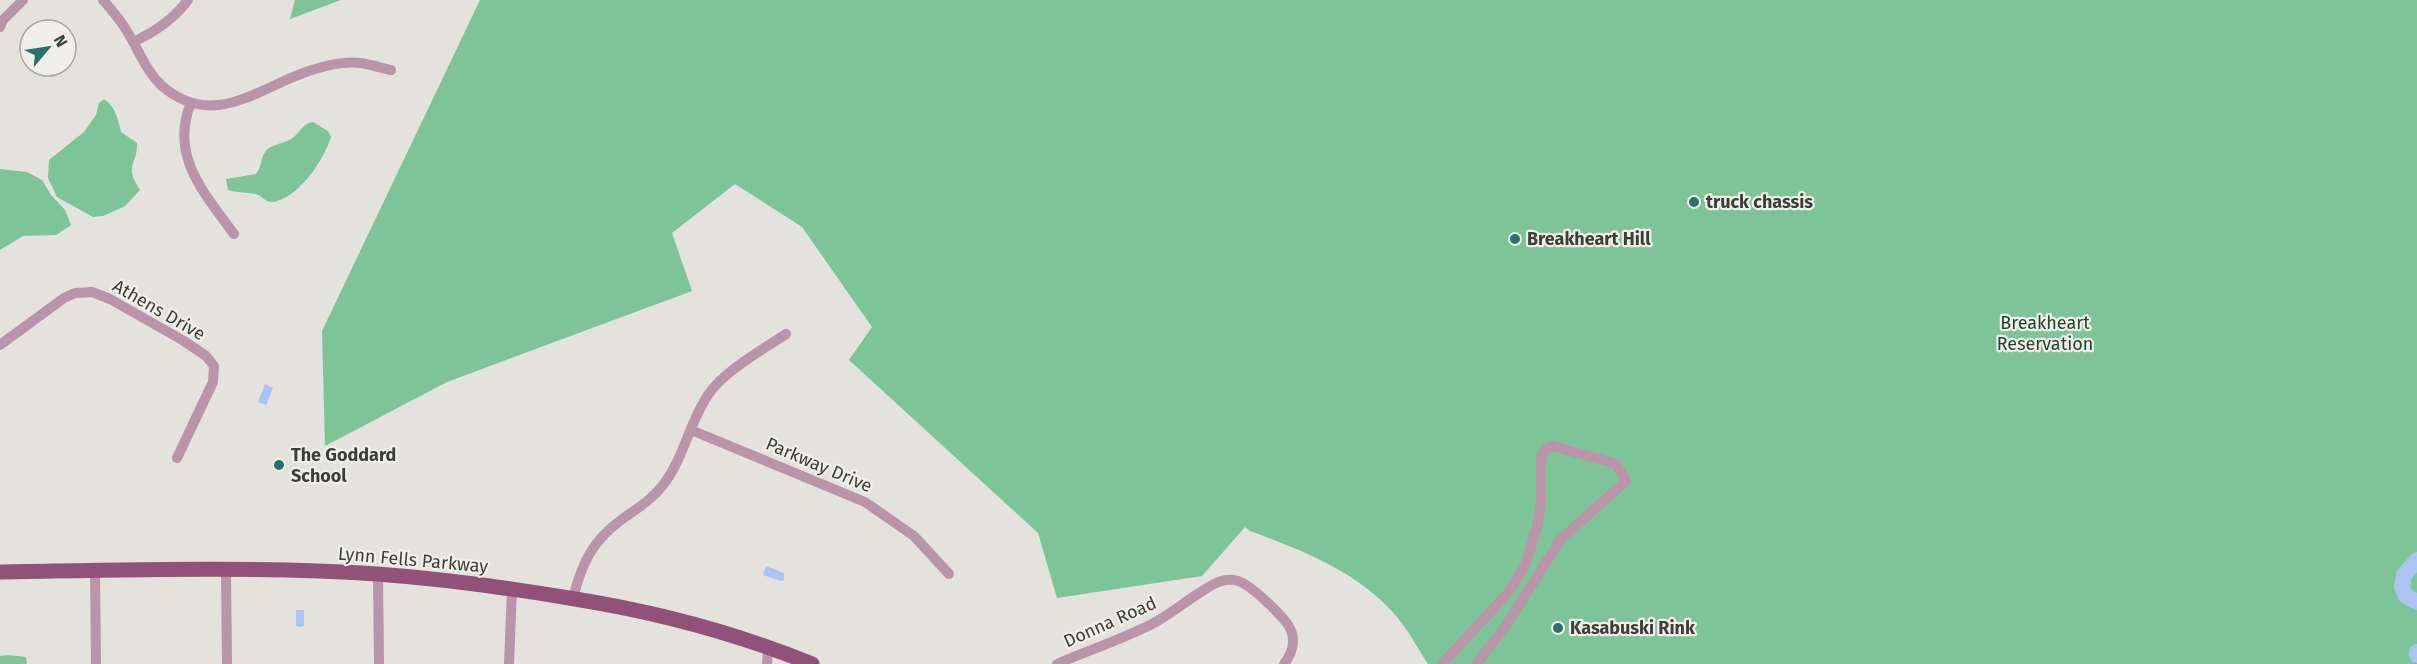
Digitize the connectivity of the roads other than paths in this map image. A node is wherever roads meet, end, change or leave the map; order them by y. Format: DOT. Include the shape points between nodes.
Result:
graph roads {
  1 [pos="23,0"];
  2 [pos="103,0"];
  3 [pos="188,0"];
  4 [pos="0,27"];
  5 [pos="132,42"];
  6 [pos="391,70"];
  7 [pos="191,103"];
  8 [pos="234,234"];
  9 [pos="786,334"];
  10 [pos="0,345"];
  11 [pos="692,430"];
  12 [pos="177,458"];
  13 [pos="1530,554"];
  14 [pos="1545,562"];
  15 [pos="226,570"];
  16 [pos="95,571"];
  17 [pos="0,572"];
  18 [pos="378,574"];
  19 [pos="949,574"];
  20 [pos="512,588"];
  21 [pos="573,599"];
  22 [pos="1472,633"];
  23 [pos="768,648"];
  24 [pos="1488,648"];
  25 [pos="96,664"];
  26 [pos="227,664"];
  27 [pos="379,664"];
  28 [pos="509,664"];
  29 [pos="767,664"];
  30 [pos="812,664"];
  31 [pos="1057,664"];
  32 [pos="1284,664"];
  33 [pos="1443,664"];
  34 [pos="1476,664"];
  1 -- 4 [label="street"];
  2 -- 5 [label="street"];
  3 -- 5 [label="street" via="154,32"];
  5 -- 7 [label="street" via="157,81"];
  6 -- 7 [label="street" via="361,63 336,65 302,74 243,100"];
  7 -- 8 [label="street" via="185,132 189,168"];
  9 -- 11 [label="street" via="714,388"];
  10 -- 12 [label="street, Athens Drive" via="64,298 83,292 110,299 184,341 209,358 215,373"];
  11 -- 19 [label="street, Parkway Drive" via="865,502 914,537"];
  11 -- 21 [label="street" via="662,486 592,548 581,567"];
  13 -- 14 [label="street"];
  13 -- 14 [label="street" via="1541,504 1545,450 1553,446 1616,464 1626,481 1561,539"];
  13 -- 22 [label="street" via="1507,594"];
  14 -- 24 [label="street"];
  15 -- 16 [label="main road, Lynn Fells Parkway"];
  15 -- 18 [label="main road, Lynn Fells Parkway"];
  15 -- 26 [label="street"];
  16 -- 17 [label="main road, Lynn Fells Parkway"];
  16 -- 25 [label="street"];
  18 -- 20 [label="main road, Lynn Fells Parkway"];
  18 -- 27 [label="street"];
  20 -- 21 [label="main road, Lynn Fells Parkway"];
  20 -- 28 [label="street"];
  21 -- 23 [label="main road, Lynn Fells Parkway" via="679,621"];
  22 -- 24 [label="street"];
  22 -- 33 [label="street"];
  23 -- 29 [label="street"];
  23 -- 30 [label="main road, Lynn Fells Parkway"];
  24 -- 34 [label="street"];
  31 -- 32 [label="street, Donna Road" via="1150,625 1209,586 1227,580 1248,585 1286,622 1294,641"];
}
